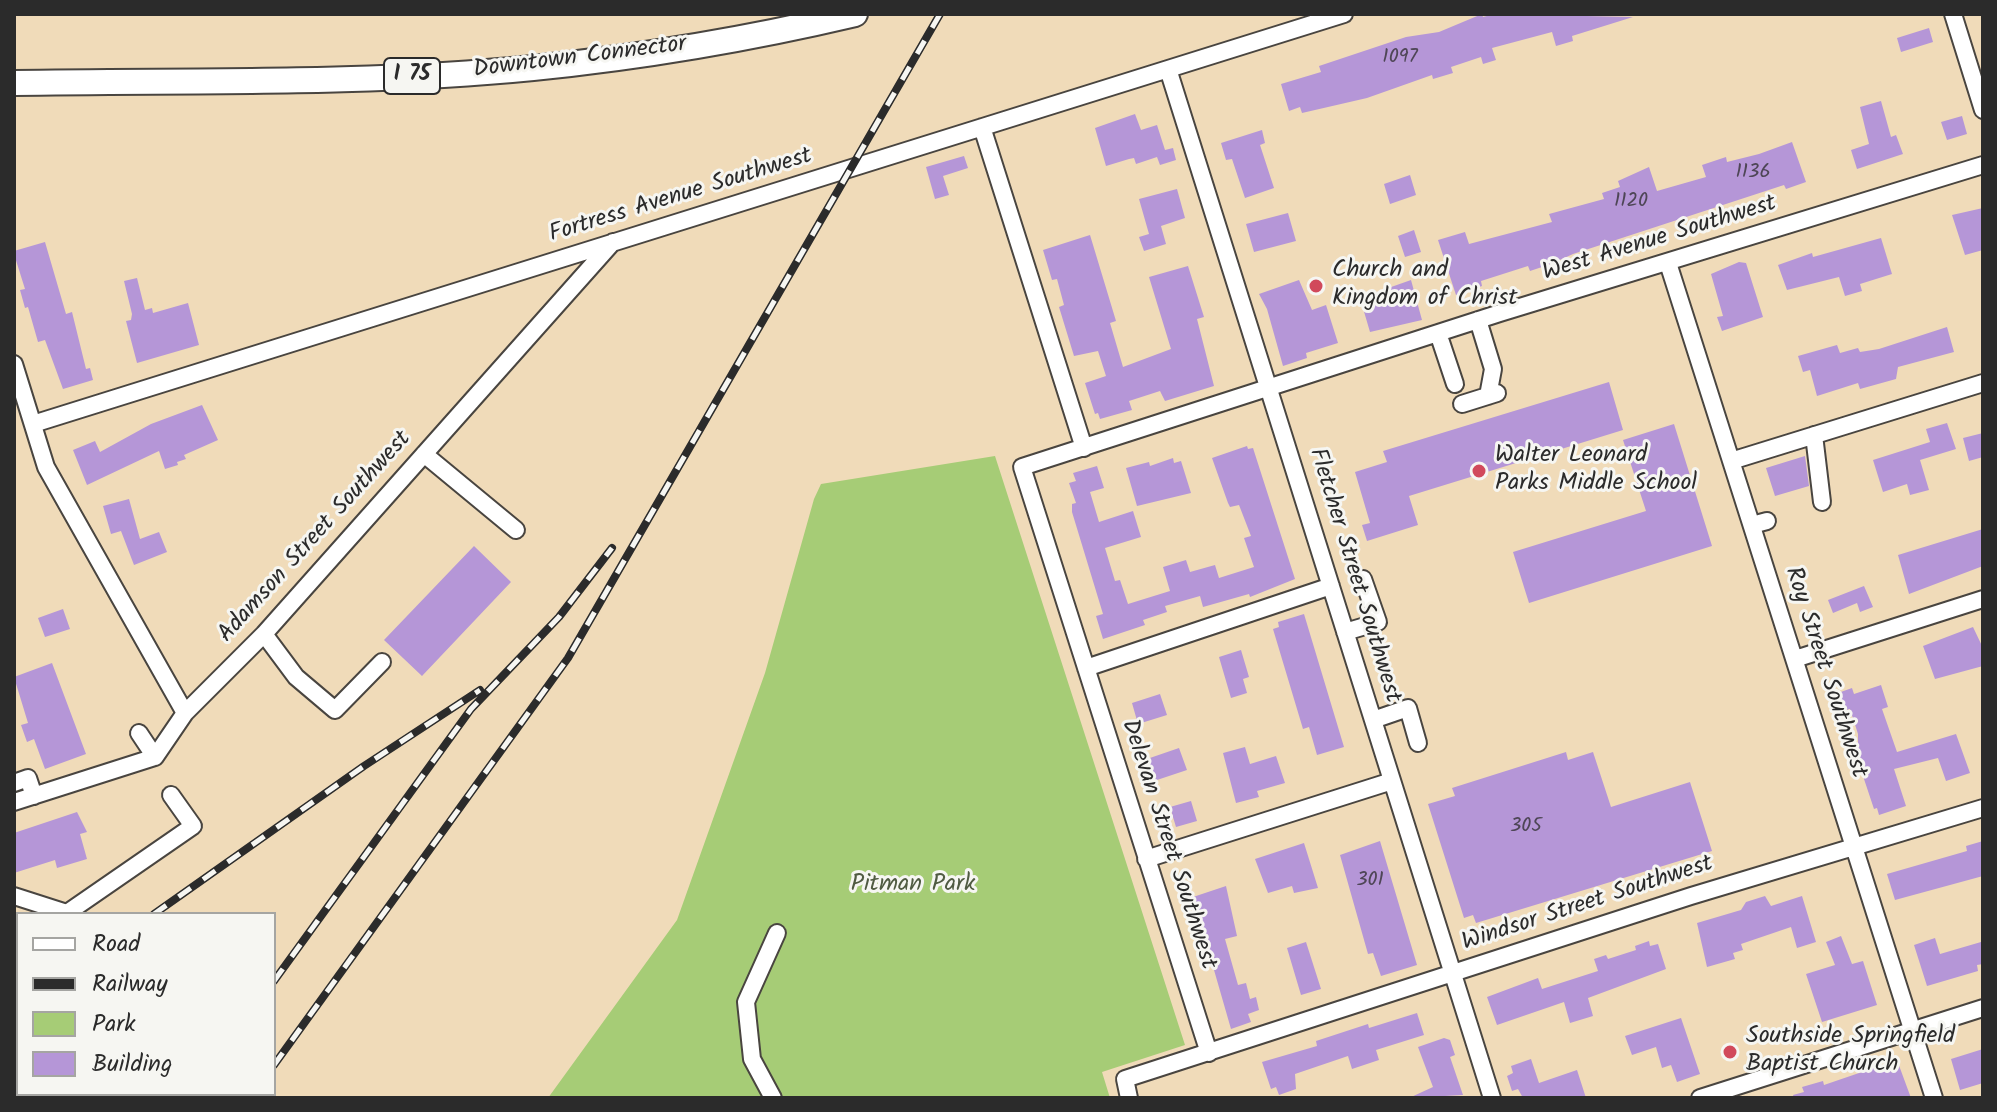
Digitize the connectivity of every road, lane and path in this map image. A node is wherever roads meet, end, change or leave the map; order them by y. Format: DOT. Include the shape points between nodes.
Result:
graph roads {
  1 [pos="855,14"];
  2 [pos="1344,14"];
  3 [pos="1953,14"];
  4 [pos="1168,69"];
  5 [pos="14,83"];
  6 [pos="1983,110"];
  7 [pos="982,127"];
  8 [pos="1983,165"];
  9 [pos="613,242"];
  10 [pos="1668,263"];
  11 [pos="1478,320"];
  12 [pos="1438,333"];
  13 [pos="14,364"];
  14 [pos="1983,383"];
  15 [pos="1455,384"];
  16 [pos="1268,388"];
  17 [pos="1462,404"];
  18 [pos="33,424"];
  19 [pos="1814,435"];
  20 [pos="1084,448"];
  21 [pos="424,454"];
  22 [pos="1731,461"];
  23 [pos="1822,502"];
  24 [pos="516,530"];
  25 [pos="1048,549"];
  26 [pos="1363,579"];
  27 [pos="1331,586"];
  28 [pos="1983,599"];
  29 [pos="1345,632"];
  30 [pos="264,634"];
  31 [pos="1795,659"];
  32 [pos="382,662"];
  33 [pos="1086,668"];
  34 [pos="185,713"];
  35 [pos="1373,720"];
  36 [pos="139,733"];
  37 [pos="1418,743"];
  38 [pos="155,757"];
  39 [pos="1392,781"];
  40 [pos="14,783"];
  41 [pos="171,795"];
  42 [pos="34,796"];
  43 [pos="14,802"];
  44 [pos="1983,808"];
  45 [pos="1854,847"];
  46 [pos="1146,859"];
  47 [pos="14,896"];
  48 [pos="64,912"];
  49 [pos="68,912"];
  50 [pos="777,933"];
  51 [pos="1453,974"];
  52 [pos="1983,1008"];
  53 [pos="1912,1030"];
  54 [pos="1209,1053"];
  55 [pos="773,1098"];
  56 [pos="1129,1098"];
  57 [pos="1492,1098"];
  58 [pos="1700,1098"];
  59 [pos="1934,1098"];
  1 -- 5 [label="highway, Downtown Connector / I 75" via="729,41 531,68 397,77"];
  2 -- 4 [label="street, Fortress Avenue Southwest"];
  3 -- 6 [label="street"];
  4 -- 7 [label="street, Fortress Avenue Southwest"];
  4 -- 16 [label="street, Fletcher Street Southwest"];
  7 -- 9 [label="street, Fortress Avenue Southwest"];
  7 -- 20 [label="street"];
  8 -- 10 [label="street, West Avenue Southwest"];
  9 -- 18 [label="street, Fortress Avenue Southwest"];
  9 -- 21 [label="street, Adamson Street Southwest"];
  10 -- 11 [label="street, West Avenue Southwest"];
  10 -- 22 [label="street, Roy Street Southwest"];
  11 -- 12 [label="street, West Avenue Southwest"];
  11 -- 17 [label="street" via="1495,394"];
  12 -- 15 [label="street"];
  12 -- 16 [label="street, West Avenue Southwest"];
  13 -- 18 [label="street"];
  14 -- 19 [label="street"];
  16 -- 20 [label="street, West Avenue Southwest"];
  16 -- 27 [label="street, Fletcher Street Southwest"];
  18 -- 34 [label="street" via="46,467"];
  19 -- 22 [label="street"];
  19 -- 23 [label="street"];
  20 -- 25 [label="street, West Avenue Southwest" via="1022,467"];
  21 -- 24 [label="street"];
  21 -- 30 [label="street, Adamson Street Southwest"];
  22 -- 31 [label="street, Roy Street Southwest" via="1760,523"];
  25 -- 33 [label="street, Delevan Street Southwest"];
  26 -- 29 [label="street" via="1375,623"];
  27 -- 29 [label="street, Fletcher Street Southwest"];
  27 -- 33 [label="street"];
  28 -- 31 [label="street"];
  29 -- 35 [label="street, Fletcher Street Southwest"];
  30 -- 32 [label="street" via="296,677 335,710"];
  30 -- 34 [label="street, Adamson Street Southwest"];
  31 -- 45 [label="street, Roy Street Southwest"];
  33 -- 46 [label="street, Delevan Street Southwest"];
  34 -- 38 [label="street, Adamson Street Southwest"];
  35 -- 37 [label="street" via="1406,701"];
  35 -- 39 [label="street, Fletcher Street Southwest"];
  36 -- 38 [label="street"];
  38 -- 42 [label="street"];
  39 -- 46 [label="street"];
  39 -- 51 [label="street, Fletcher Street Southwest"];
  40 -- 42 [label="street" via="28,778"];
  41 -- 49 [label="street" via="193,826"];
  42 -- 43 [label="street"];
  44 -- 45 [label="street, Windsor Street Southwest"];
  45 -- 51 [label="street, Windsor Street Southwest"];
  45 -- 53 [label="street, Roy Street Southwest"];
  46 -- 54 [label="street, Delevan Street Southwest"];
  47 -- 48 [label="street"];
  50 -- 55 [label="street" via="746,1002 752,1059"];
  51 -- 54 [label="street, Windsor Street Southwest"];
  51 -- 57 [label="street, Fletcher Street Southwest"];
  52 -- 53 [label="street"];
  53 -- 58 [label="street"];
  53 -- 59 [label="street, Roy Street Southwest"];
  54 -- 56 [label="street" via="1125,1079"];
}
